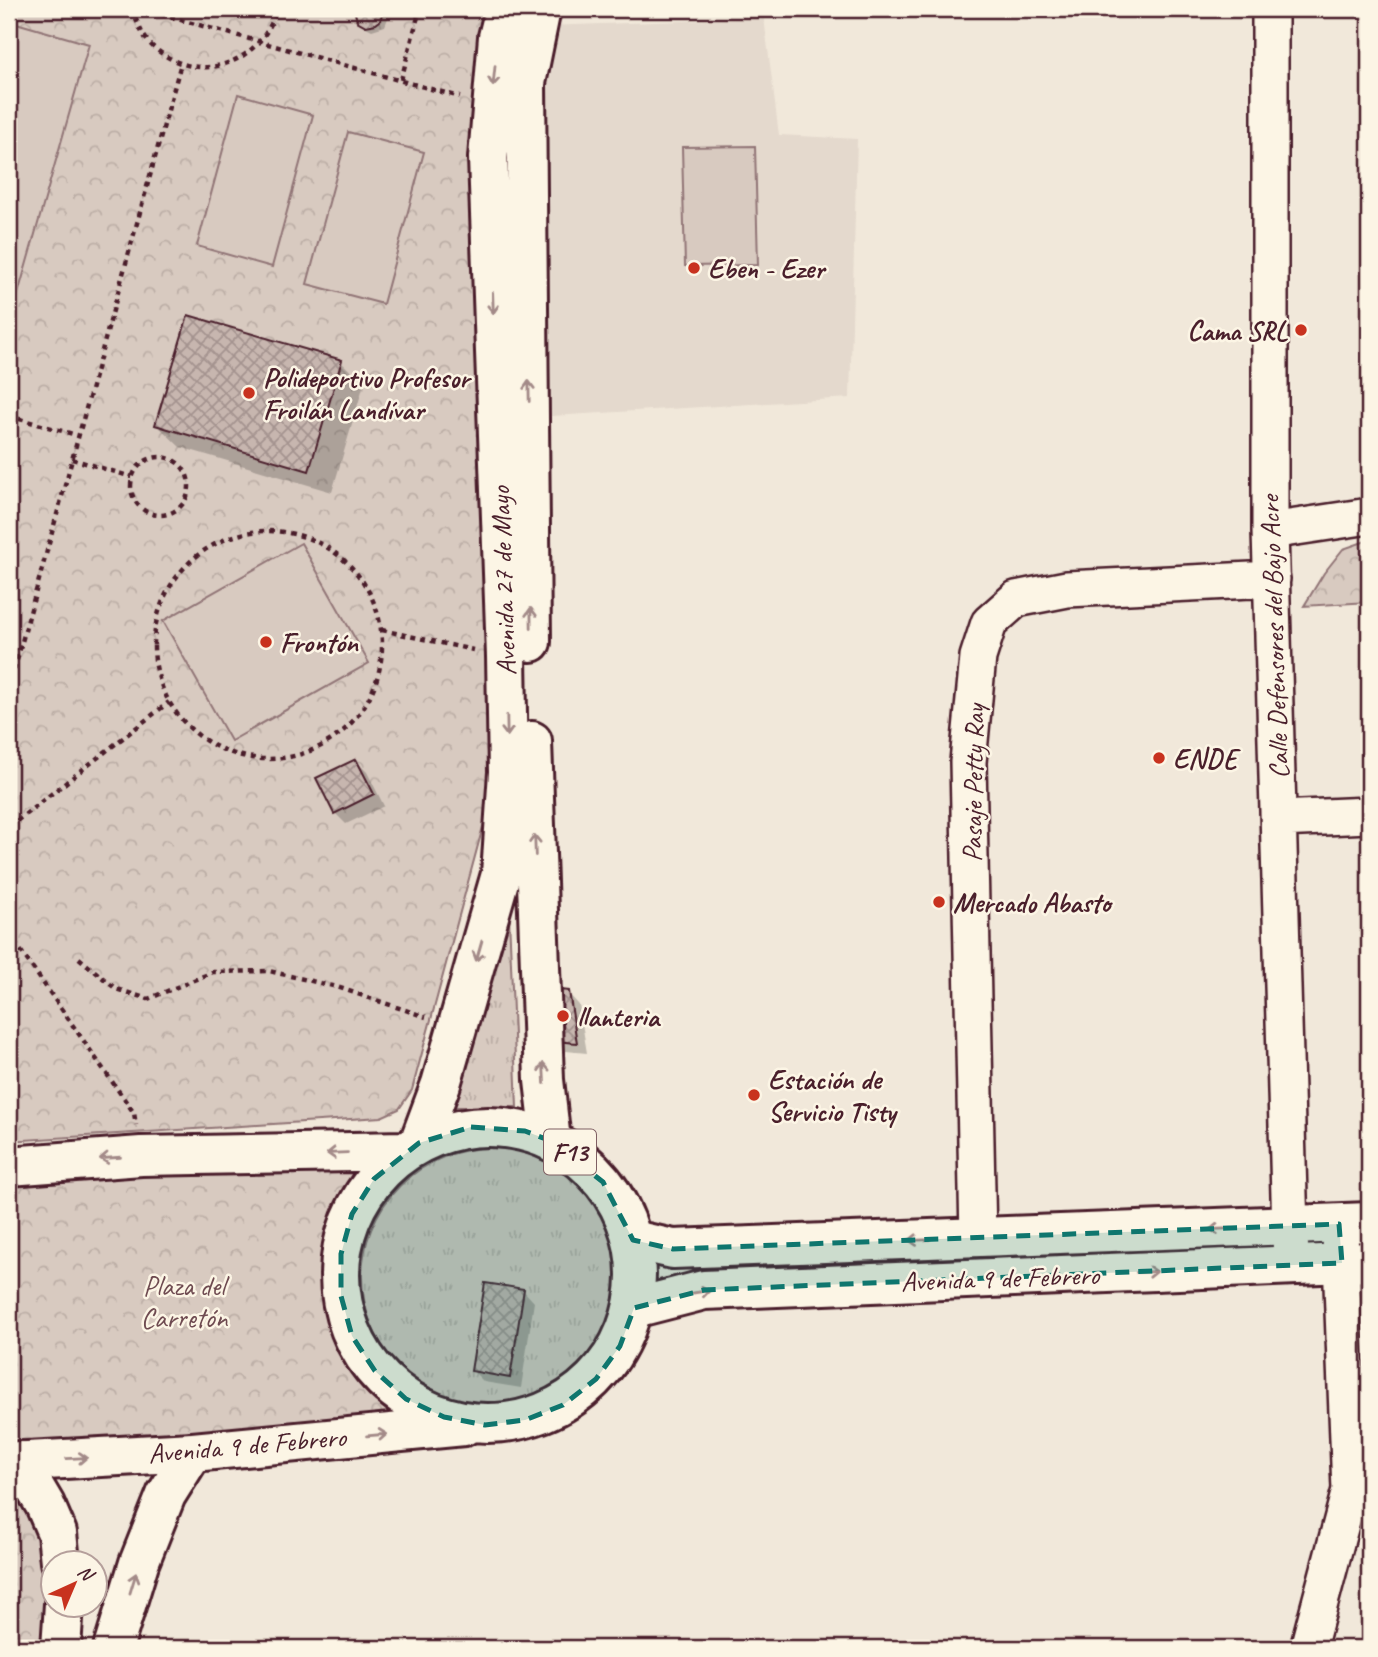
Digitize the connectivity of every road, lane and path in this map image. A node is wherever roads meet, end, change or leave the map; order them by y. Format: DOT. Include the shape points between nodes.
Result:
graph roads {
  1 [pos="132,9"];
  2 [pos="141,9"];
  3 [pos="277,9"];
  4 [pos="420,9"];
  5 [pos="505,9"];
  6 [pos="541,9"];
  7 [pos="1270,9"];
  8 [pos="261,41"];
  9 [pos="181,63"];
  10 [pos="401,80"];
  11 [pos="492,105"];
  12 [pos="9,416"];
  13 [pos="80,436"];
  14 [pos="72,459"];
  15 [pos="132,477"];
  16 [pos="1369,516"];
  17 [pos="1270,531"];
  18 [pos="1272,579"];
  19 [pos="382,630"];
  20 [pos="506,656"];
  21 [pos="10,678"];
  22 [pos="9,689"];
  23 [pos="169,702"];
  24 [pos="1369,815"];
  25 [pos="1279,819"];
  26 [pos="9,827"];
  27 [pos="9,934"];
  28 [pos="79,958"];
  29 [pos="458,1024"];
  30 [pos="551,1141"];
  31 [pos="412,1147"];
  32 [pos="141,1156"];
  33 [pos="9,1166"];
  34 [pos="1354,1223"];
  35 [pos="1288,1226"];
  36 [pos="978,1238"];
  37 [pos="633,1240"];
  38 [pos="1355,1263"];
  39 [pos="1291,1266"];
  40 [pos="634,1308"];
  41 [pos="485,1424"];
  42 [pos="193,1452"];
  43 [pos="14,1461"];
  44 [pos="1359,1493"];
  45 [pos="58,1548"];
  46 [pos="63,1618"];
  47 [pos="61,1648"];
  48 [pos="113,1648"];
  49 [pos="1308,1648"];
  1 -- 9 [label="path" via="141,32 155,49"];
  2 -- 8 [label="path"];
  3 -- 8 [label="path"];
  4 -- 10 [label="path"];
  5 -- 11 [label="main road, Avenida 27 de Mayo, one-way"];
  30 -- 6 [label="main road, Avenida 27 de Mayo, one-way" via="544,1080 531,725 526,83"];
  7 -- 17 [label="street, Calle Defensores del Bajo Acre"];
  8 -- 9 [label="path" via="229,63 210,67"];
  8 -- 10 [label="path"];
  9 -- 13 [label="path"];
  10 -- 11 [label="path"];
  11 -- 20 [label="main road, Avenida 27 de Mayo, one-way" via="488,158"];
  12 -- 13 [label="path"];
  13 -- 14 [label="path"];
  14 -- 15 [label="path"];
  14 -- 21 [label="path"];
  15 -- 15 [label="path" via="136,468 152,457 172,458 186,471 187,499 164,515 145,511 132,496"];
  16 -- 17 [label="street"];
  17 -- 18 [label="street, Calle Defensores del Bajo Acre"];
  18 -- 25 [label="street, Calle Defensores del Bajo Acre"];
  18 -- 36 [label="street, Pasaje Petty Ray" via="1067,589 1016,599 989,623 978,657 968,762"];
  19 -- 20 [label="path"];
  19 -- 23 [label="path" via="381,670 366,706 340,735 306,754 266,760 228,753 194,733"];
  19 -- 23 [label="path" via="370,593 346,562 313,540 275,531 240,534 207,548 181,571 162,600 154,635 156,670"];
  20 -- 29 [label="main road, Avenida 27 de Mayo, one-way" via="508,772 501,874"];
  21 -- 22 [label="path"];
  23 -- 26 [label="path"];
  24 -- 25 [label="street"];
  25 -- 35 [label="street, Calle Defensores del Bajo Acre"];
  27 -- 32 [label="path" via="134,1113"];
  28 -- 29 [label="path" via="116,989 148,999 213,972 269,971"];
  29 -- 31 [label="main road, Avenida 27 de Mayo" via="442,1084"];
  30 -- 31 [label="main road, F13" via="525,1131 471,1127"];
  30 -- 37 [label="main road, F13" via="579,1158 603,1182 621,1209"];
  31 -- 32 [label="main road, F13, one-way"];
  31 -- 41 [label="main road, F13" via="374,1179 352,1214 341,1254 341,1296 352,1336 375,1371 406,1399 444,1417"];
  32 -- 33 [label="main road, F13, one-way"];
  34 -- 35 [label="main road, Avenida 9 de Febrero"];
  34 -- 38 [label="street"];
  35 -- 36 [label="main road, Avenida 9 de Febrero, one-way"];
  35 -- 39 [label="street, Calle Defensores del Bajo Acre"];
  36 -- 37 [label="main road, Avenida 9 de Febrero, one-way" via="673,1249"];
  37 -- 40 [label="main road, F13"];
  38 -- 39 [label="main road, Avenida 9 de Febrero"];
  38 -- 44 [label="street"];
  40 -- 39 [label="main road, Avenida 9 de Febrero, one-way" via="704,1290"];
  40 -- 41 [label="main road, F13" via="620,1346 596,1380 564,1405 525,1420"];
  42 -- 41 [label="main road, Avenida 9 de Febrero / F13, one-way"];
  43 -- 42 [label="main road, Avenida 9 de Febrero / F13, one-way"];
  48 -- 42 [label="main road, one-way" via="166,1495"];
  43 -- 45 [label="main road" via="45,1505"];
  44 -- 49 [label="street"];
  46 -- 47 [label="main road"];
}
